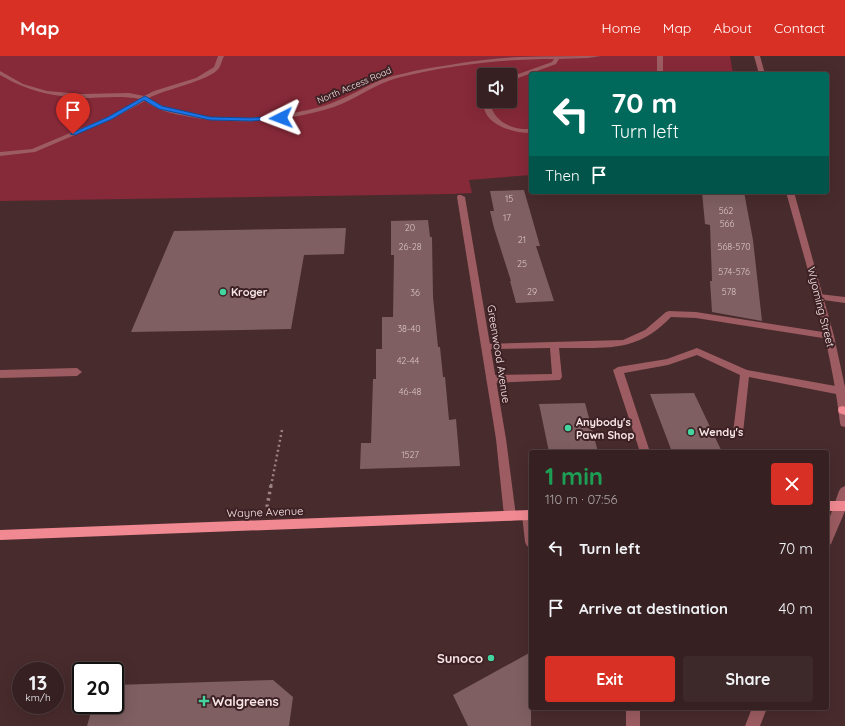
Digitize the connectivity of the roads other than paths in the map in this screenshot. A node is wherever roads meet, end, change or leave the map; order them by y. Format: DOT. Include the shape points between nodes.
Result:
graph roads {
  1 [pos="221,56"];
  2 [pos="598,56"];
  3 [pos="660,56"];
  4 [pos="757,56"];
  5 [pos="558,57"];
  6 [pos="660,72"];
  7 [pos="761,72"];
  8 [pos="0,73"];
  9 [pos="517,76"];
  10 [pos="145,98"];
  11 [pos="488,108"];
  12 [pos="529,131"];
  13 [pos="0,154"];
  14 [pos="791,194"];
  15 [pos="461,197"];
  16 [pos="818,297"];
  17 [pos="845,300"];
  18 [pos="829,336"];
  19 [pos="554,345"];
  20 [pos="486,346"];
  21 [pos="77,372"];
  22 [pos="745,373"];
  23 [pos="0,374"];
  24 [pos="491,379"];
  25 [pos="841,391"];
  26 [pos="844,410"];
  27 [pos="845,423"];
  28 [pos="738,433"];
  29 [pos="644,450"];
  30 [pos="845,491"];
  31 [pos="829,506"];
  32 [pos="843,506"];
  33 [pos="529,515"];
  34 [pos="510,516"];
  35 [pos="0,535"];
  36 [pos="829,536"];
  37 [pos="633,710"];
  38 [pos="759,710"];
  39 [pos="634,726"];
  40 [pos="752,726"];
  1 -- 10 [label="street" via="216,67 204,76 166,88"];
  2 -- 5 [label="street, North Access Road"];
  3 -- 6 [label="street"];
  4 -- 7 [label="street"];
  5 -- 9 [label="street" via="554,62"];
  5 -- 10 [label="street, North Access Road" via="490,61 397,77 333,105 281,118 210,119 160,108"];
  8 -- 10 [label="street" via="21,85 46,93 82,96 129,95"];
  10 -- 13 [label="street" via="110,118 33,151"];
  11 -- 12 [label="street" via="489,113 503,126 512,130"];
  14 -- 16 [label="street, Wyoming Street"];
  15 -- 20 [label="street, Greenwood Avenue"];
  16 -- 17 [label="street"];
  16 -- 18 [label="street, Wyoming Street"];
  18 -- 19 [label="street" via="696,315 670,314 641,338 622,343"];
  18 -- 25 [label="street, Wyoming Street"];
  19 -- 20 [label="street"];
  19 -- 24 [label="street" via="557,377"];
  20 -- 24 [label="street, Greenwood Avenue"];
  21 -- 23 [label="street"];
  22 -- 25 [label="street"];
  22 -- 28 [label="street"];
  22 -- 29 [label="street" via="697,350 668,362 618,370"];
  24 -- 34 [label="street, Greenwood Avenue"];
  25 -- 26 [label="street, Wyoming Street"];
  26 -- 27 [label="street, Wyoming Street"];
  30 -- 32 [label="street"];
  31 -- 32 [label="main road"];
  32 -- 36 [label="street"];
  33 -- 34 [label="main road, Wayne Avenue"];
  34 -- 35 [label="main road, Wayne Avenue"];
  37 -- 39 [label="street"];
  38 -- 40 [label="street"];
}
